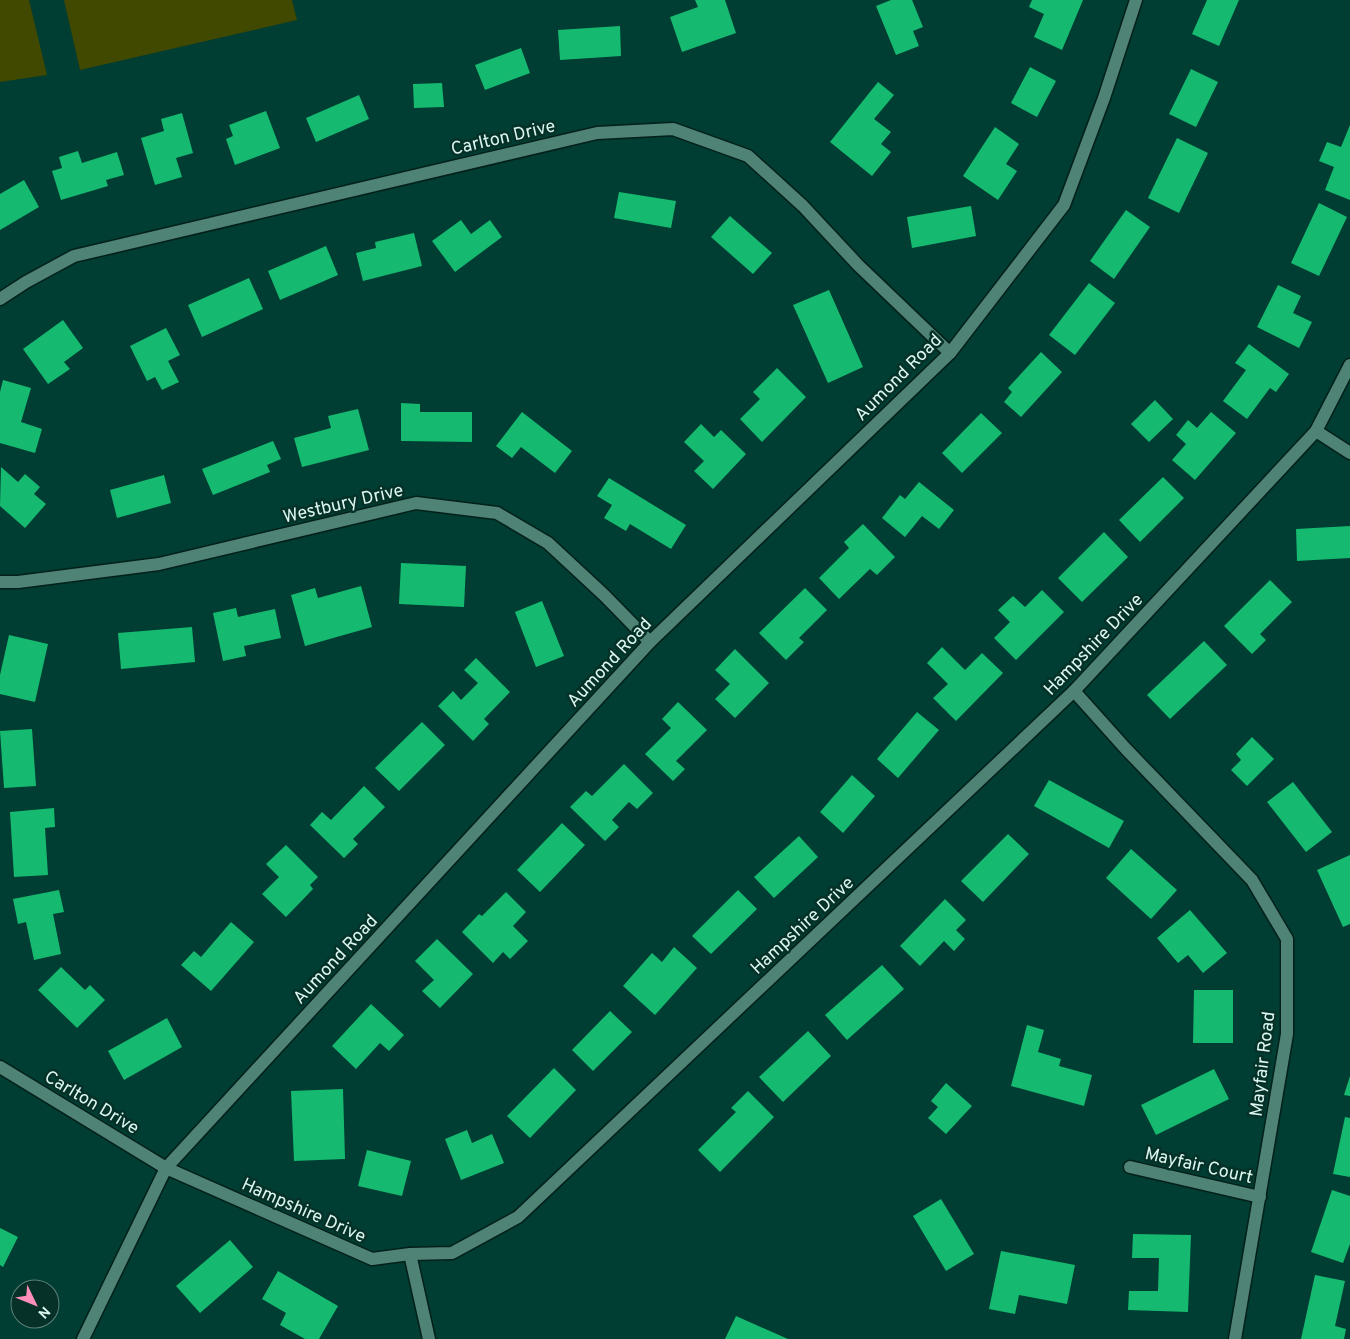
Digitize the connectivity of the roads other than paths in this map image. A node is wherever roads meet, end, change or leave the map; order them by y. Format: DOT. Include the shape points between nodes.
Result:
graph roads {
  1 [pos="1136,0"];
  2 [pos="0,299"];
  3 [pos="950,353"];
  4 [pos="1350,365"];
  5 [pos="1316,432"];
  6 [pos="1350,453"];
  7 [pos="0,582"];
  8 [pos="650,642"];
  9 [pos="1074,691"];
  10 [pos="0,1067"];
  11 [pos="1130,1167"];
  12 [pos="166,1168"];
  13 [pos="1260,1197"];
  14 [pos="410,1254"];
  15 [pos="83,1339"];
  16 [pos="430,1339"];
  17 [pos="1235,1339"];
  1 -- 3 [label="street, Aumond Road" via="1064,205"];
  2 -- 3 [label="street, Carlton Drive" via="74,256 597,133 674,129 748,156"];
  3 -- 8 [label="street, Aumond Road"];
  4 -- 5 [label="street, Hampshire Drive"];
  5 -- 6 [label="street"];
  5 -- 9 [label="street, Hampshire Drive"];
  7 -- 8 [label="street, Westbury Drive" via="159,564 416,503 497,513 548,543"];
  8 -- 12 [label="street, Aumond Road"];
  9 -- 13 [label="street, Mayfair Road" via="1252,880 1287,939 1287,1034"];
  9 -- 14 [label="street, Hampshire Drive" via="518,1217 452,1253"];
  10 -- 12 [label="street, Carlton Drive"];
  11 -- 13 [label="street, Mayfair Court"];
  12 -- 14 [label="street, Hampshire Drive" via="372,1259"];
  12 -- 15 [label="street, Aumond Road"];
  13 -- 17 [label="street, Mayfair Road"];
  14 -- 16 [label="street"];
}
